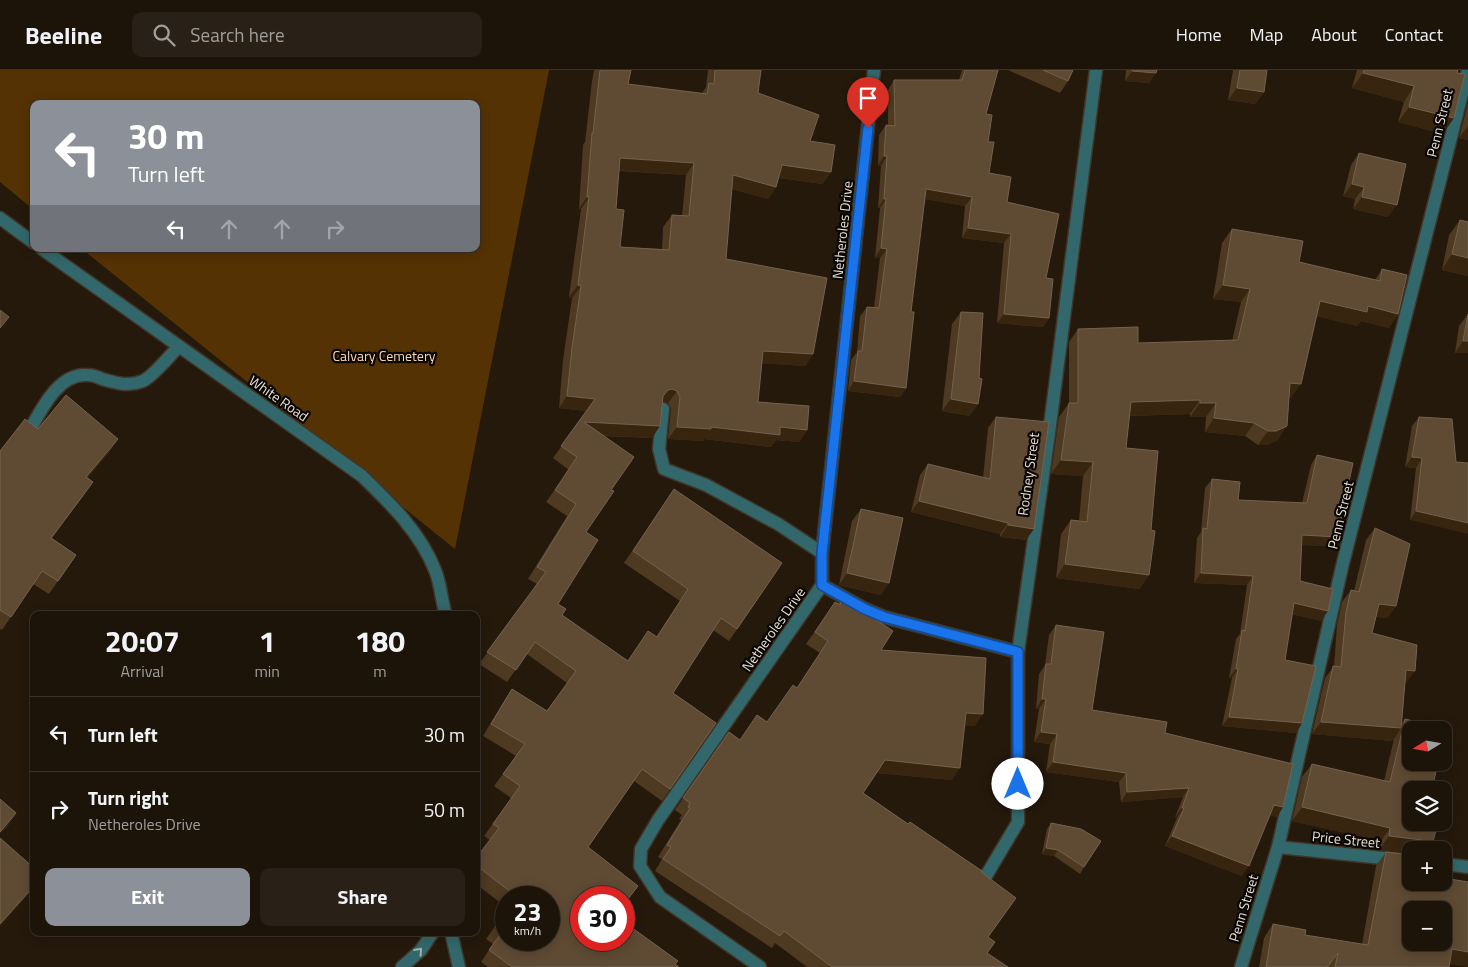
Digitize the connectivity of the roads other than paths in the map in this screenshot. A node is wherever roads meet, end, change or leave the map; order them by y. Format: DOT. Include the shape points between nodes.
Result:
graph roads {
  1 [pos="874,70"];
  2 [pos="1096,70"];
  3 [pos="1468,70"];
  4 [pos="0,218"];
  5 [pos="30,239"];
  6 [pos="46,252"];
  7 [pos="179,346"];
  8 [pos="663,408"];
  9 [pos="31,428"];
  10 [pos="822,553"];
  11 [pos="822,585"];
  12 [pos="445,611"];
  13 [pos="1018,652"];
  14 [pos="1278,847"];
  15 [pos="1402,860"];
  16 [pos="1452,865"];
  17 [pos="1468,867"];
  18 [pos="986,876"];
  19 [pos="430,936"];
  20 [pos="452,936"];
  21 [pos="402,967"];
  22 [pos="459,967"];
  23 [pos="760,967"];
  24 [pos="1240,967"];
  1 -- 10 [label="street, Netheroles Drive"];
  2 -- 13 [label="street, Rodney Street"];
  3 -- 14 [label="street, Penn Street" via="1342,567"];
  4 -- 5 [label="street"];
  6 -- 7 [label="street, White Road"];
  7 -- 9 [label="street" via="145,380 129,385 87,375 75,377 50,396"];
  7 -- 12 [label="street, White Road" via="362,476 419,539 436,571"];
  8 -- 10 [label="street" via="659,449 664,469 706,485 778,524"];
  10 -- 11 [label="street, Netheroles Drive"];
  11 -- 13 [label="street" via="884,617"];
  11 -- 23 [label="street, Netheroles Drive" via="641,849 640,866 660,897"];
  13 -- 18 [label="street, Rodney Street" via="1018,822"];
  14 -- 15 [label="street, Price Street"];
  14 -- 24 [label="street, Penn Street"];
  16 -- 17 [label="street"];
  21 -- 19 [label="street, one-way"];
  20 -- 22 [label="street"];
}
